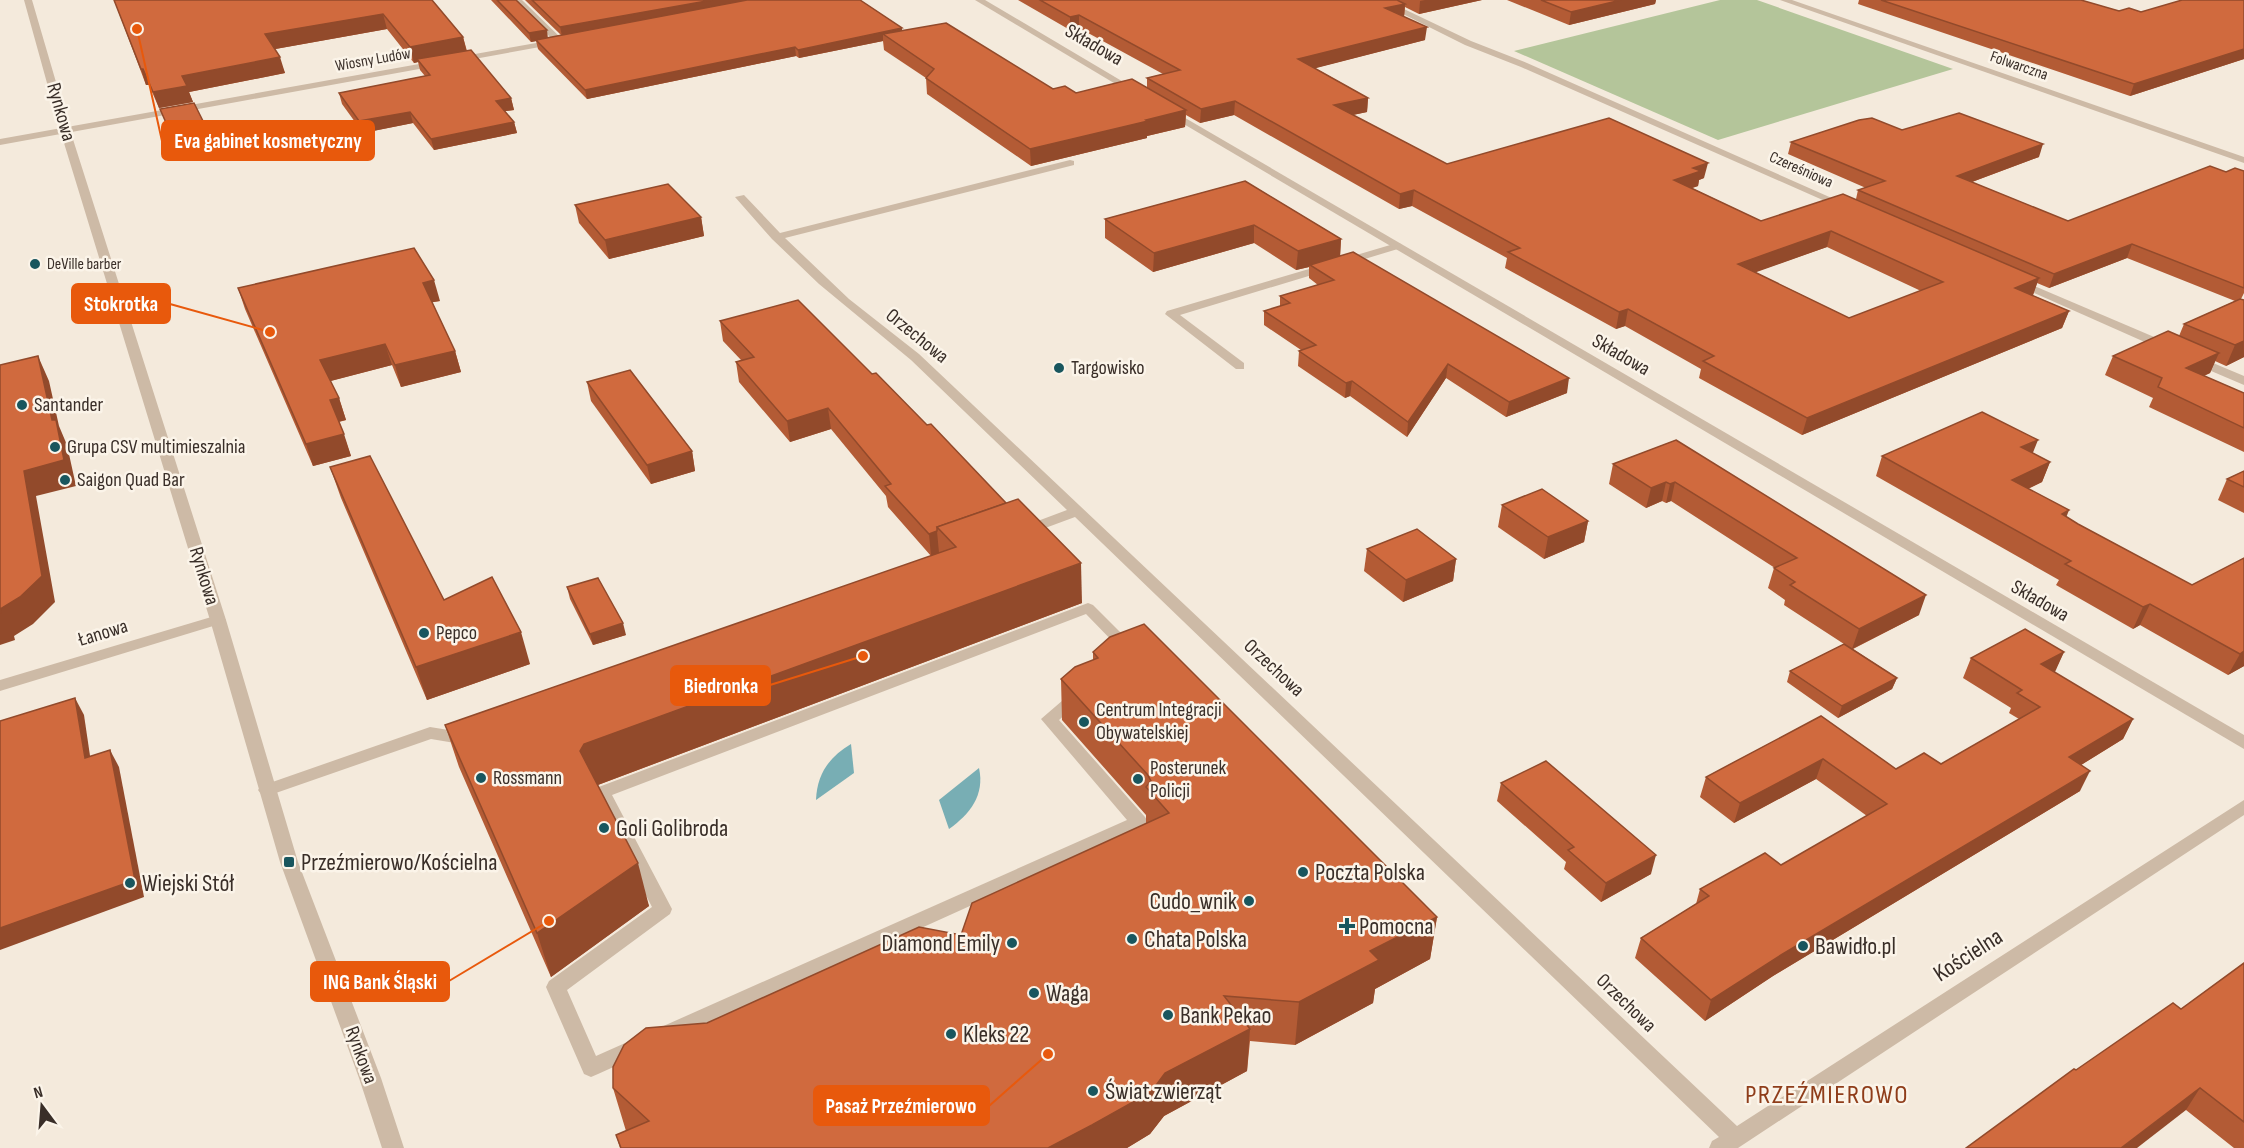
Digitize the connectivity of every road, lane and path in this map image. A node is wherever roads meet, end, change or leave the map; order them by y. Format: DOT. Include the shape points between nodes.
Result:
graph roads {
  1 [pos="28,0"];
  2 [pos="517,0"];
  3 [pos="979,0"];
  4 [pos="1379,0"];
  5 [pos="1784,0"];
  6 [pos="570,39"];
  7 [pos="559,41"];
  8 [pos="65,130"];
  9 [pos="0,142"];
  10 [pos="2244,160"];
  11 [pos="1070,164"];
  12 [pos="740,197"];
  13 [pos="1860,212"];
  14 [pos="776,237"];
  15 [pos="1397,246"];
  16 [pos="2008,278"];
  17 [pos="1240,366"];
  18 [pos="2244,381"];
  19 [pos="1078,511"];
  20 [pos="1008,536"];
  21 [pos="218,620"];
  22 [pos="0,686"];
  23 [pos="482,741"];
  24 [pos="2244,744"];
  25 [pos="267,790"];
  26 [pos="2244,806"];
  27 [pos="591,1068"];
  28 [pos="1728,1143"];
  29 [pos="393,1148"];
  1 -- 8 [label="street, Rynkowa"];
  2 -- 7 [label="street"];
  3 -- 15 [label="street, Składowa"];
  4 -- 13 [label="street, Czereśniowa" via="1496,56"];
  5 -- 10 [label="street, Folwarczna"];
  6 -- 7 [label="street, Wiosny Ludów"];
  7 -- 8 [label="street, Wiosny Ludów"];
  8 -- 9 [label="street, Wiosny Ludów"];
  8 -- 21 [label="street, Rynkowa"];
  11 -- 14 [label="street"];
  12 -- 14 [label="street, Orzechowa"];
  14 -- 19 [label="street, Orzechowa" via="836,295 915,357"];
  15 -- 17 [label="street" via="1171,314"];
  15 -- 24 [label="street, Składowa"];
  16 -- 18 [label="street"];
  19 -- 20 [label="street"];
  19 -- 28 [label="street, Orzechowa"];
  21 -- 22 [label="street, Łanowa"];
  21 -- 25 [label="street, Rynkowa"];
  23 -- 25 [label="street" via="430,733"];
  25 -- 29 [label="street, Rynkowa" via="289,862"];
  26 -- 28 [label="street, Kościelna"];
  27 -- 27 [label="street" via="556,987 663,909 602,792 1088,608 1130,650 1049,719 1139,822"];
}
